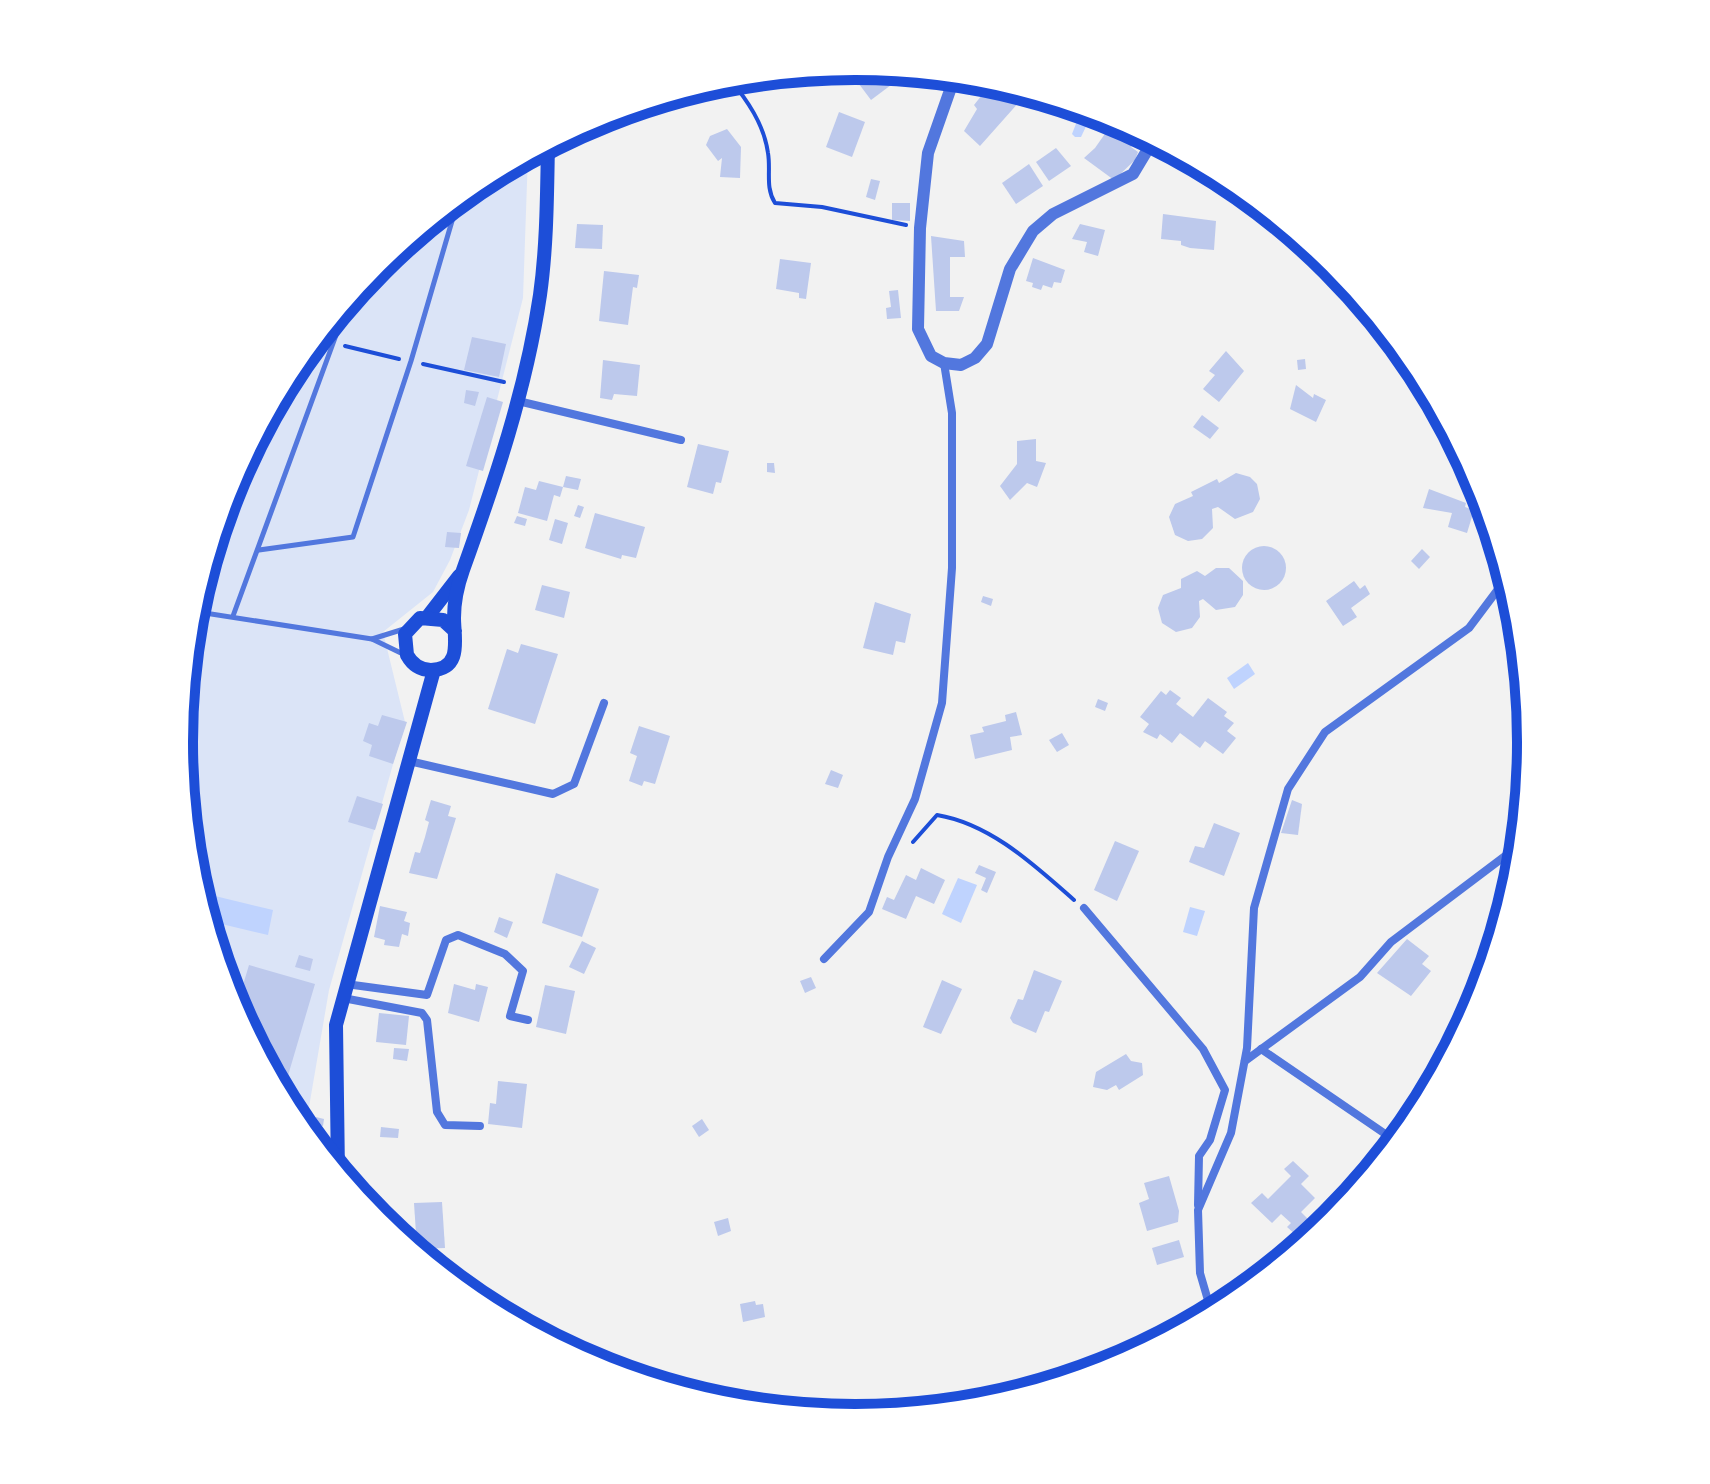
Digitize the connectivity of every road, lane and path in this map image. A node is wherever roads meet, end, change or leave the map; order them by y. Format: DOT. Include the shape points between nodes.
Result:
graph roads {
  1 [pos="951,88"];
  2 [pos="738,91"];
  3 [pos="1148,148"];
  4 [pos="548,156"];
  5 [pos="455,215"];
  6 [pos="920,228"];
  7 [pos="339,328"];
  8 [pos="944,363"];
  9 [pos="518,401"];
  10 [pos="681,440"];
  11 [pos="259,550"];
  12 [pos="462,572"];
  13 [pos="1498,589"];
  14 [pos="206,613"];
  15 [pos="233,616"];
  16 [pos="428,616"];
  17 [pos="409,628"];
  18 [pos="455,631"];
  19 [pos="372,639"];
  20 [pos="411,660"];
  21 [pos="434,670"];
  22 [pos="604,703"];
  23 [pos="423,708"];
  24 [pos="409,761"];
  25 [pos="908,847"];
  26 [pos="1507,855"];
  27 [pos="1084,908"];
  28 [pos="824,959"];
  29 [pos="344,991"];
  30 [pos="528,1020"];
  31 [pos="1261,1049"];
  32 [pos="1244,1062"];
  33 [pos="480,1126"];
  34 [pos="1387,1135"];
  35 [pos="338,1154"];
  36 [pos="1198,1210"];
  37 [pos="1208,1301"];
  1 -- 6 [label="street" via="928,153"];
  2 -- 6 [label="path" via="759,119 768,152 768,191 775,203 822,207"];
  3 -- 8 [label="street" via="1133,174 1053,214 1033,231 1010,269 987,344 961,365"];
  4 -- 9 [label="main road" via="544,263"];
  5 -- 11 [label="lane" via="353,537"];
  6 -- 8 [label="street" via="918,329 931,356"];
  7 -- 11 [label="lane"];
  8 -- 28 [label="street" via="952,413 952,568 942,703 915,799 869,912"];
  9 -- 10 [label="street"];
  9 -- 12 [label="main road"];
  11 -- 15 [label="lane"];
  12 -- 16 [label="main road"];
  12 -- 18 [label="main road"];
  13 -- 32 [label="street" via="1469,628 1325,732 1288,789 1254,908"];
  14 -- 15 [label="lane"];
  15 -- 19 [label="lane"];
  16 -- 17 [label="main road"];
  16 -- 18 [label="main road"];
  17 -- 19 [label="lane"];
  17 -- 20 [label="main road" via="404,641"];
  18 -- 21 [label="main road" via="454,656"];
  19 -- 20 [label="lane"];
  20 -- 21 [label="main road"];
  20 -- 23 [label="main road"];
  21 -- 23 [label="main road"];
  22 -- 24 [label="street" via="574,784 553,794"];
  23 -- 24 [label="main road"];
  24 -- 29 [label="main road"];
  25 -- 27 [label="path" via="937,815 960,819 1032,863"];
  26 -- 31 [label="street" via="1391,942 1360,977"];
  27 -- 36 [label="street" via="1203,1049 1225,1090 1210,1140 1199,1156"];
  29 -- 30 [label="street" via="427,995 446,940 458,935 505,954 523,971 510,1016"];
  29 -- 33 [label="street" via="422,1013 437,1112 445,1125"];
  29 -- 35 [label="main road" via="335,1048"];
  31 -- 32 [label="street"];
  31 -- 34 [label="street"];
  32 -- 36 [label="street" via="1231,1133"];
  36 -- 37 [label="street" via="1200,1273"];
}
